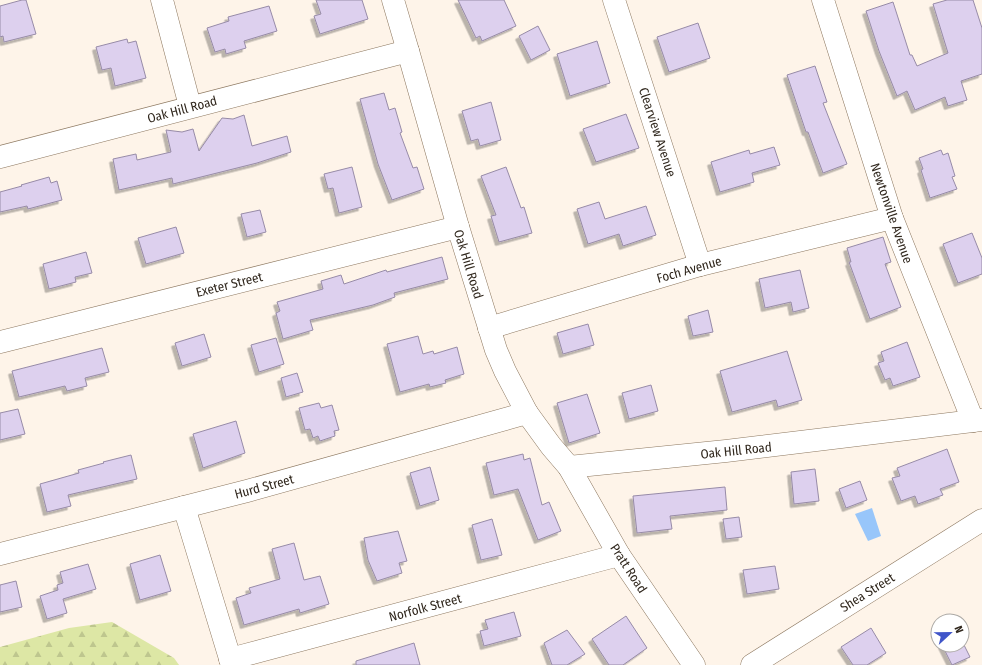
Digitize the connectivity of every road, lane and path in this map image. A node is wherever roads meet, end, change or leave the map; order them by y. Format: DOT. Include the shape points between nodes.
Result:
graph roads {
  1 [pos="162,0"];
  2 [pos="392,0"];
  3 [pos="614,0"];
  4 [pos="823,0"];
  5 [pos="408,51"];
  6 [pos="190,106"];
  7 [pos="0,157"];
  8 [pos="892,218"];
  9 [pos="458,227"];
  10 [pos="700,265"];
  11 [pos="489,328"];
  12 [pos="0,342"];
  13 [pos="527,413"];
  14 [pos="977,421"];
  15 [pos="569,467"];
  16 [pos="184,507"];
  17 [pos="982,520"];
  18 [pos="0,554"];
  19 [pos="619,555"];
  20 [pos="231,662"];
  21 [pos="694,665"];
  22 [pos="752,665"];
  1 -- 6 [label="street"];
  2 -- 5 [label="street"];
  3 -- 10 [label="street, Clearview Avenue"];
  4 -- 8 [label="street, Newtonville Avenue"];
  5 -- 6 [label="street, Oak Hill Road"];
  5 -- 9 [label="street, Oak Hill Road"];
  6 -- 7 [label="street, Oak Hill Road"];
  8 -- 10 [label="street, Foch Avenue"];
  8 -- 14 [label="street, Newtonville Avenue"];
  9 -- 11 [label="street, Oak Hill Road"];
  9 -- 12 [label="street, Exeter Street"];
  10 -- 11 [label="street, Foch Avenue"];
  11 -- 13 [label="street, Oak Hill Road" via="496,350"];
  13 -- 15 [label="street, Oak Hill Road" via="550,446"];
  13 -- 16 [label="street, Hurd Street"];
  14 -- 15 [label="street, Oak Hill Road"];
  15 -- 19 [label="street, Pratt Road"];
  16 -- 18 [label="street, Hurd Street"];
  16 -- 20 [label="street"];
  17 -- 22 [label="street, Shea Street"];
  19 -- 20 [label="street, Norfolk Street"];
  19 -- 21 [label="street, Pratt Road"];
}
